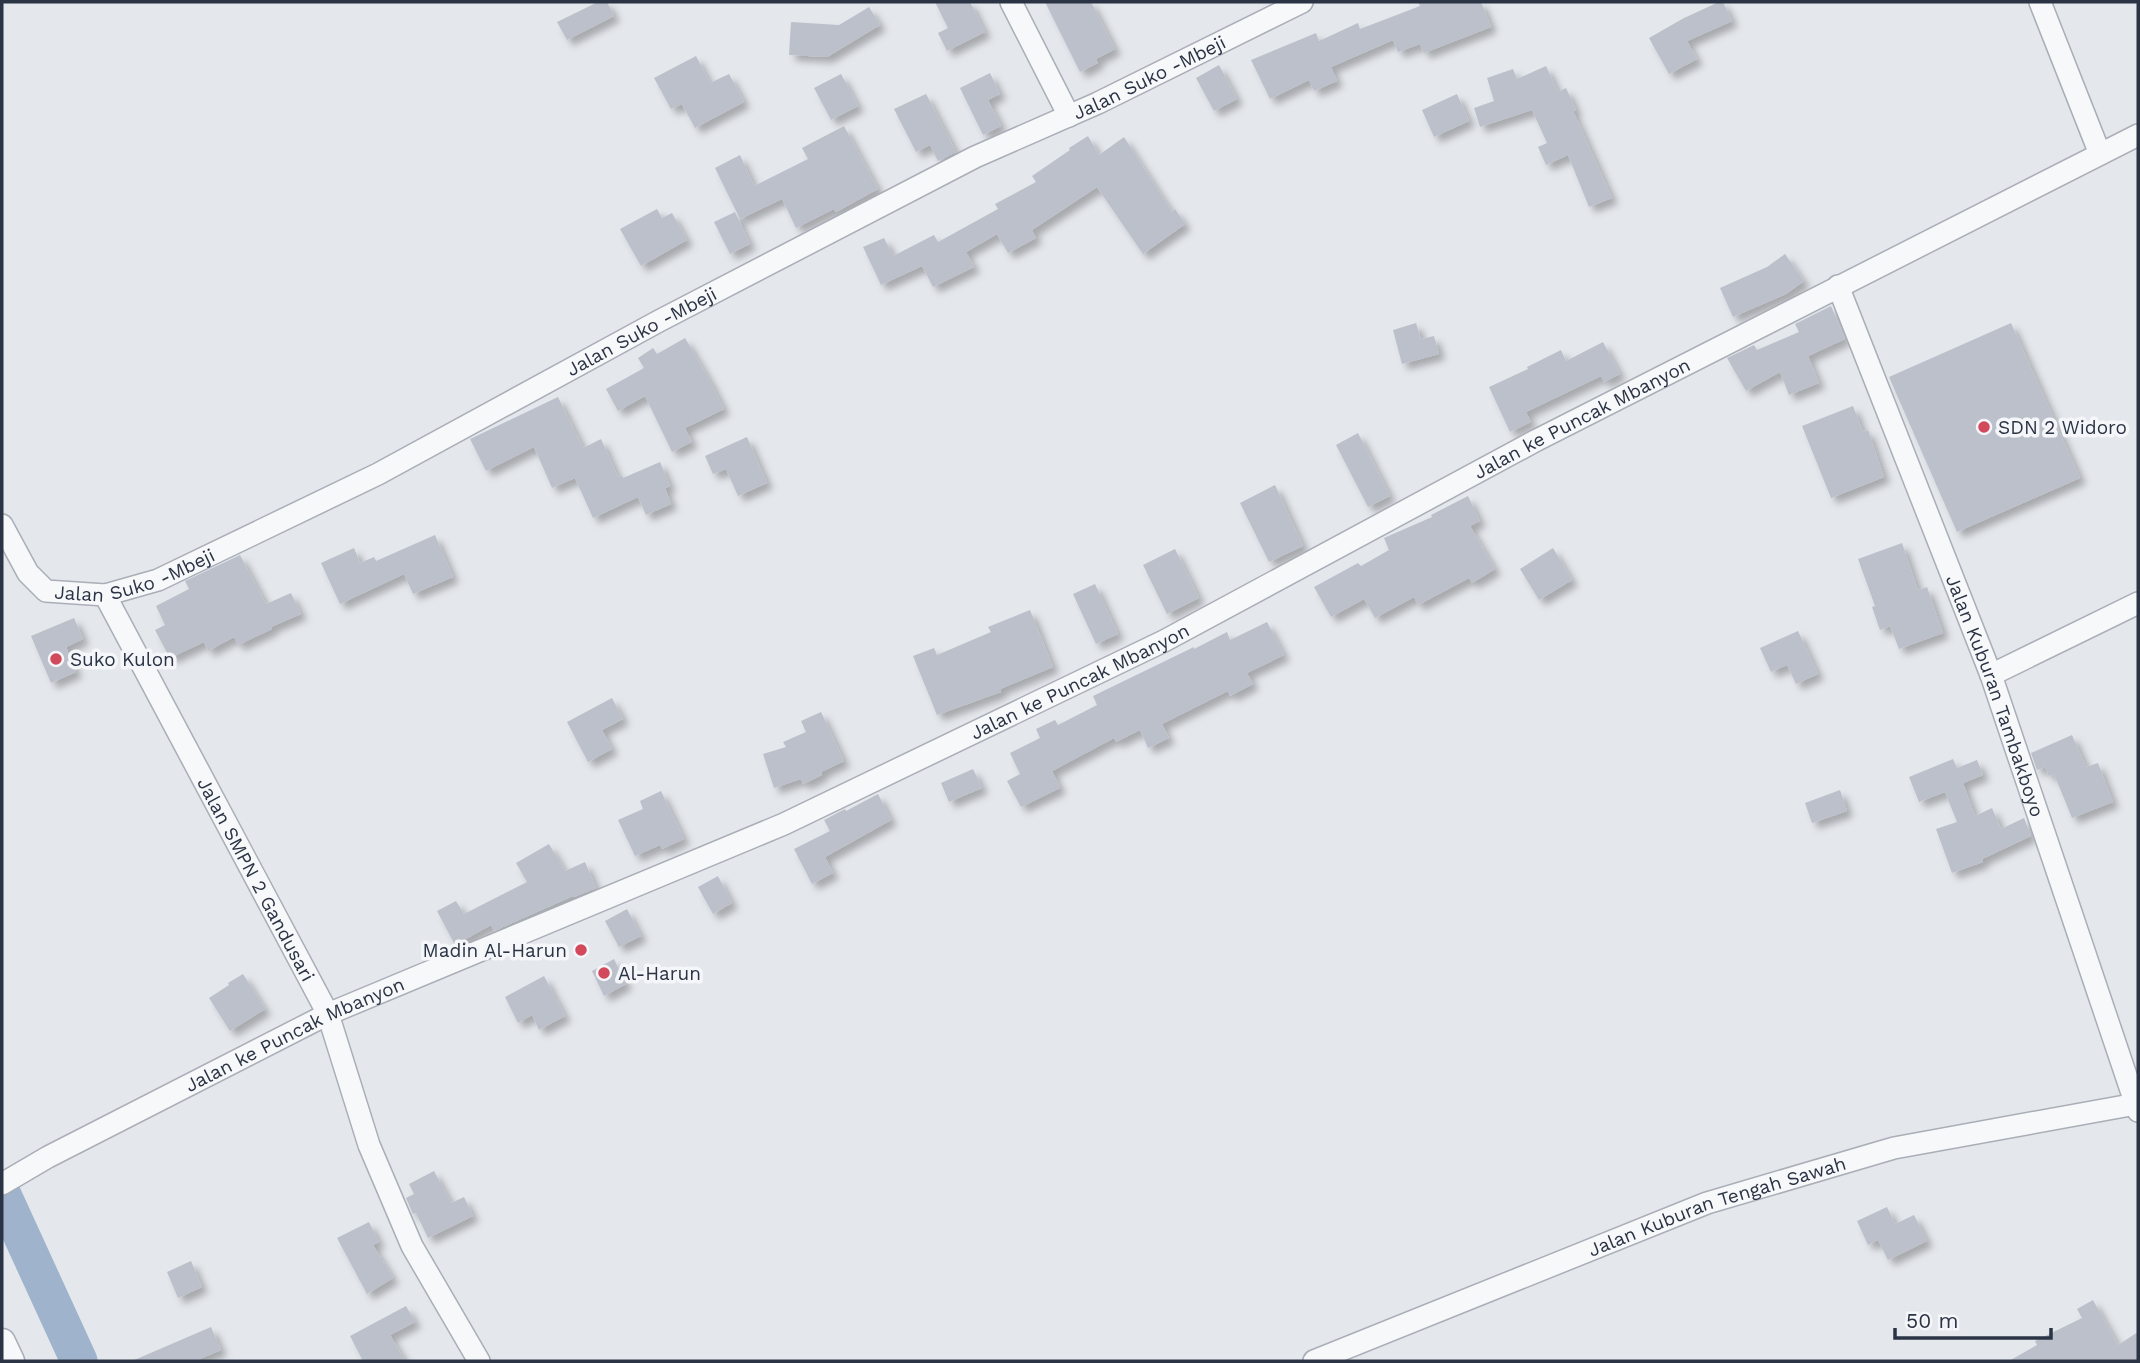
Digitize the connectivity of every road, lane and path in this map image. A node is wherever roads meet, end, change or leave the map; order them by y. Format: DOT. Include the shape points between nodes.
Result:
graph roads {
  1 [pos="1011,2"];
  2 [pos="1302,2"];
  3 [pos="2040,2"];
  4 [pos="1069,116"];
  5 [pos="2138,135"];
  6 [pos="2100,154"];
  7 [pos="1838,286"];
  8 [pos="2,525"];
  9 [pos="105,595"];
  10 [pos="2138,603"];
  11 [pos="1991,675"];
  12 [pos="328,1014"];
  13 [pos="2137,1108"];
  14 [pos="2,1184"];
  15 [pos="2,1342"];
  16 [pos="11,1361"];
  17 [pos="480,1361"];
  18 [pos="1314,1361"];
  1 -- 4 [label="street"];
  2 -- 4 [label="street, Jalan Suko -Mbeji"];
  3 -- 6 [label="street"];
  4 -- 9 [label="street, Jalan Suko -Mbeji" via="975,157 378,474 159,580"];
  5 -- 6 [label="street, Jalan ke Puncak Mbanyon"];
  6 -- 7 [label="street, Jalan ke Puncak Mbanyon"];
  7 -- 11 [label="street, Jalan Kuburan Tambakboyo"];
  7 -- 12 [label="street, Jalan ke Puncak Mbanyon" via="1537,440 1164,641 809,813"];
  8 -- 9 [label="street, Jalan Suko -Mbeji" via="28,573 46,591"];
  9 -- 12 [label="street, Jalan SMPN 2 Gandusari"];
  10 -- 11 [label="street"];
  11 -- 13 [label="street, Jalan Kuburan Tambakboyo"];
  12 -- 14 [label="street, Jalan ke Puncak Mbanyon"];
  12 -- 17 [label="street, Jalan SMPN 2 Gandusari" via="369,1146 411,1246"];
  13 -- 18 [label="street, Jalan Kuburan Tengah Sawah" via="1894,1148 1707,1203"];
  15 -- 16 [label="street"];
}
